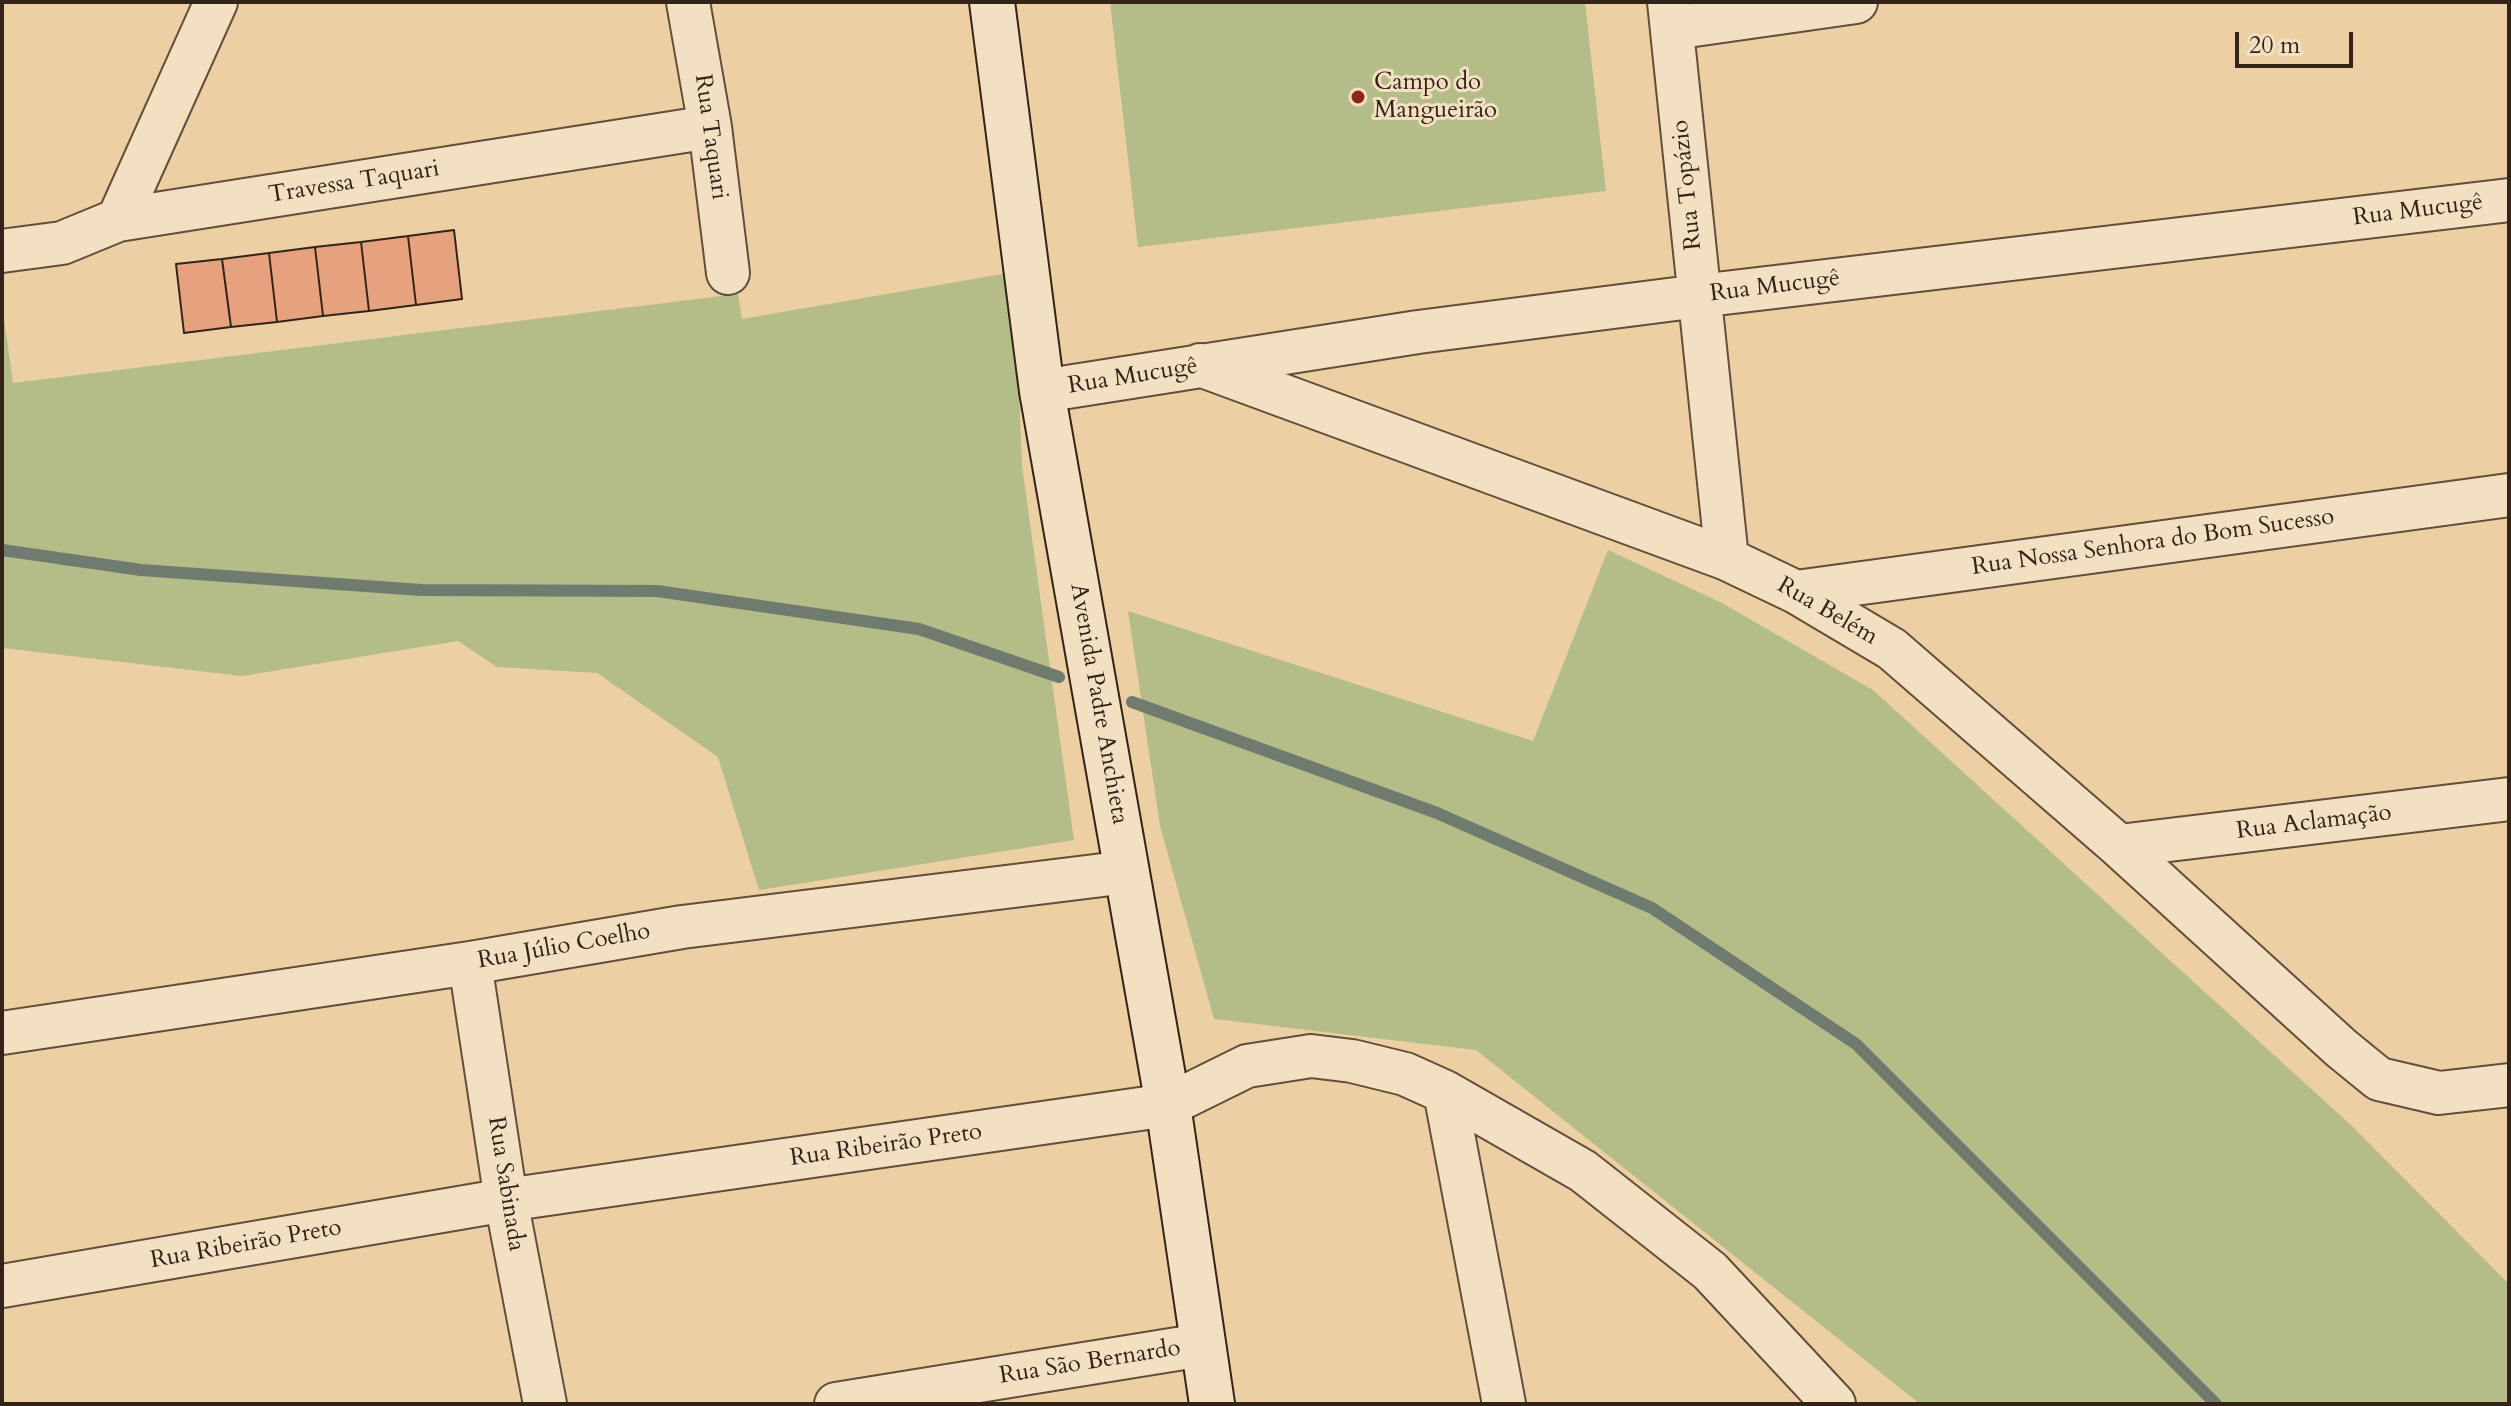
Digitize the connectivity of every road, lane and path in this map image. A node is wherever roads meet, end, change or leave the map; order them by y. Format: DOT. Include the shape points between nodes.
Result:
graph roads {
  1 [pos="216,2"];
  2 [pos="688,2"];
  3 [pos="992,2"];
  4 [pos="1856,2"];
  5 [pos="1671,15"];
  6 [pos="710,127"];
  7 [pos="2509,200"];
  8 [pos="118,220"];
  9 [pos="2,251"];
  10 [pos="728,273"];
  11 [pos="1699,296"];
  12 [pos="1200,365"];
  13 [pos="1042,391"];
  14 [pos="2509,495"];
  15 [pos="1727,559"];
  16 [pos="1796,592"];
  17 [pos="2509,799"];
  18 [pos="2119,846"];
  19 [pos="1127,872"];
  20 [pos="470,963"];
  21 [pos="2,1033"];
  22 [pos="2509,1085"];
  23 [pos="1445,1092"];
  24 [pos="1168,1105"];
  25 [pos="506,1200"];
  26 [pos="2,1286"];
  27 [pos="1202,1345"];
  28 [pos="545,1404"];
  29 [pos="836,1404"];
  30 [pos="1212,1404"];
  31 [pos="1504,1404"];
  32 [pos="1834,1404"];
  1 -- 8 [label="street"];
  2 -- 6 [label="street, Rua Taquari"];
  3 -- 13 [label="street, Avenida Padre Anchieta"];
  4 -- 5 [label="street"];
  5 -- 11 [label="street, Rua Topázio"];
  6 -- 8 [label="street, Travessa Taquari"];
  6 -- 10 [label="street, Rua Taquari"];
  7 -- 11 [label="street, Rua Mucugê"];
  8 -- 9 [label="street, Travessa Taquari" via="62,243"];
  11 -- 12 [label="street, Rua Mucugê"];
  11 -- 15 [label="street, Rua Topázio"];
  12 -- 13 [label="street, Rua Mucugê"];
  12 -- 15 [label="street, Rua Belém"];
  13 -- 19 [label="street, Avenida Padre Anchieta"];
  14 -- 16 [label="street, Rua Nossa Senhora do Bom Sucesso"];
  15 -- 16 [label="street, Rua Belém"];
  16 -- 18 [label="street, Rua Belém" via="1892,649"];
  17 -- 18 [label="street, Rua Aclamação"];
  18 -- 22 [label="street, Rua Belém" via="2379,1079 2439,1093"];
  19 -- 20 [label="street, Rua Júlio Coelho" via="682,927"];
  19 -- 24 [label="street, Avenida Padre Anchieta"];
  20 -- 21 [label="street, Rua Júlio Coelho"];
  20 -- 25 [label="street, Rua Sabinada"];
  23 -- 24 [label="street, Rua Ribeirão Preto" via="1405,1074 1311,1056 1247,1066"];
  23 -- 31 [label="street"];
  23 -- 32 [label="street, Rua Ribeirão Preto" via="1583,1171 1710,1271"];
  24 -- 25 [label="street, Rua Ribeirão Preto"];
  24 -- 27 [label="street, Avenida Padre Anchieta"];
  25 -- 26 [label="street, Rua Ribeirão Preto"];
  25 -- 28 [label="street, Rua Sabinada"];
  27 -- 29 [label="street, Rua São Bernardo"];
  27 -- 30 [label="street, Avenida Padre Anchieta"];
}
